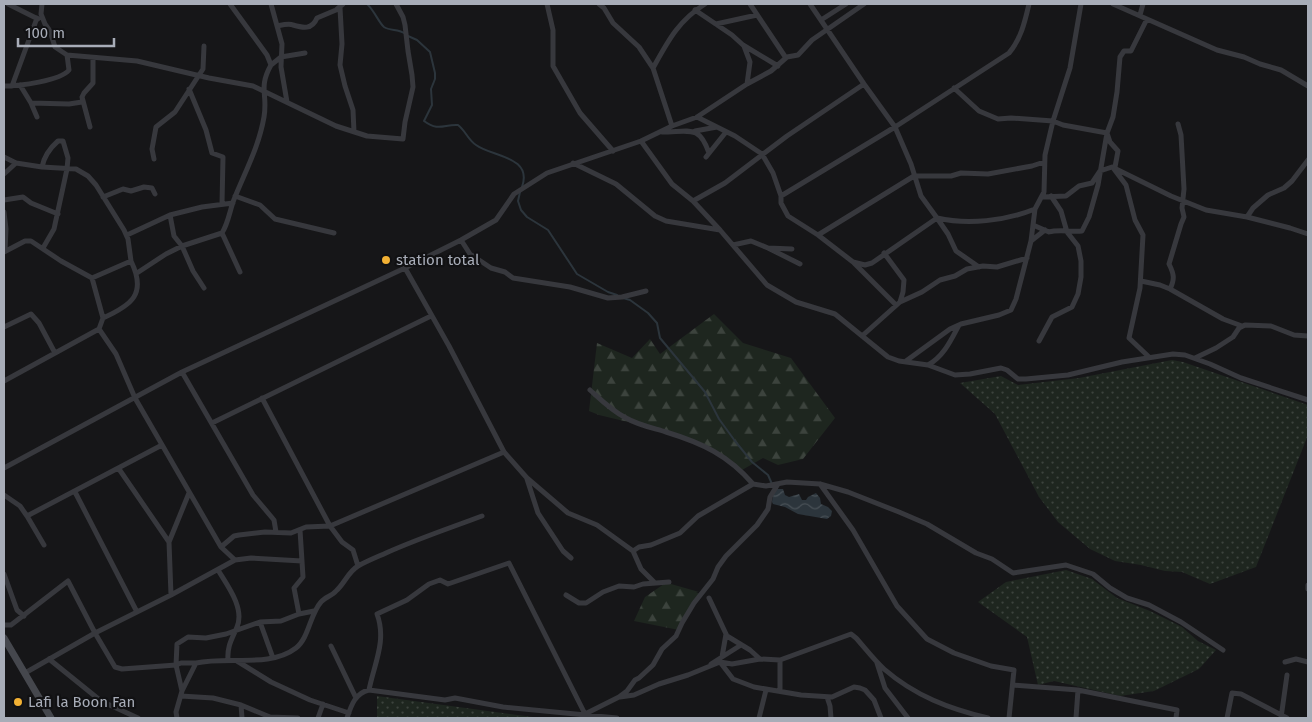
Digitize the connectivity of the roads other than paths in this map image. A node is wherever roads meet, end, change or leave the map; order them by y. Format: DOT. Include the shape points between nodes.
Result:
graph roads {
  1 [pos="8,4"];
  2 [pos="42,4"];
  3 [pos="230,4"];
  4 [pos="271,4"];
  5 [pos="396,4"];
  6 [pos="547,4"];
  7 [pos="599,4"];
  8 [pos="705,4"];
  9 [pos="750,4"];
  10 [pos="810,4"];
  11 [pos="864,4"];
  12 [pos="1029,4"];
  13 [pos="1081,4"];
  14 [pos="1113,4"];
  15 [pos="1143,4"];
  16 [pos="341,6"];
  17 [pos="844,6"];
  18 [pos="695,10"];
  19 [pos="757,15"];
  20 [pos="1140,15"];
  21 [pos="847,16"];
  22 [pos="37,18"];
  23 [pos="1147,19"];
  24 [pos="822,20"];
  25 [pos="45,24"];
  26 [pos="716,24"];
  27 [pos="277,26"];
  28 [pos="827,29"];
  29 [pos="204,46"];
  30 [pos="743,46"];
  31 [pos="305,53"];
  32 [pos="67,55"];
  33 [pos="281,57"];
  34 [pos="92,58"];
  35 [pos="767,58"];
  36 [pos="786,58"];
  37 [pos="271,65"];
  38 [pos="778,66"];
  39 [pos="653,68"];
  40 [pos="771,71"];
  41 [pos="198,75"];
  42 [pos="747,84"];
  43 [pos="864,84"];
  44 [pos="20,85"];
  45 [pos="4,86"];
  46 [pos="12,86"];
  47 [pos="1308,86"];
  48 [pos="954,88"];
  49 [pos="189,89"];
  50 [pos="264,90"];
  51 [pos="82,102"];
  52 [pos="287,102"];
  53 [pos="31,103"];
  54 [pos="37,117"];
  55 [pos="697,117"];
  56 [pos="1053,121"];
  57 [pos="1178,124"];
  58 [pos="672,126"];
  59 [pos="90,127"];
  60 [pos="894,127"];
  61 [pos="717,128"];
  62 [pos="695,131"];
  63 [pos="354,132"];
  64 [pos="659,132"];
  65 [pos="726,132"];
  66 [pos="1107,134"];
  67 [pos="641,140"];
  68 [pos="613,151"];
  69 [pos="762,154"];
  70 [pos="4,157"];
  71 [pos="154,159"];
  72 [pos="1308,160"];
  73 [pos="16,162"];
  74 [pos="1044,162"];
  75 [pos="573,163"];
  76 [pos="42,167"];
  77 [pos="1114,167"];
  78 [pos="68,169"];
  79 [pos="1102,170"];
  80 [pos="4,174"];
  81 [pos="914,176"];
  82 [pos="155,194"];
  83 [pos="235,196"];
  84 [pos="781,196"];
  85 [pos="1051,196"];
  86 [pos="103,197"];
  87 [pos="1042,198"];
  88 [pos="4,200"];
  89 [pos="1182,200"];
  90 [pos="693,202"];
  91 [pos="233,203"];
  92 [pos="222,204"];
  93 [pos="1034,210"];
  94 [pos="4,212"];
  95 [pos="58,214"];
  96 [pos="170,215"];
  97 [pos="1247,216"];
  98 [pos="937,218"];
  99 [pos="1033,225"];
  100 [pos="720,230"];
  101 [pos="1045,230"];
  102 [pos="334,232"];
  103 [pos="1067,232"];
  104 [pos="222,233"];
  105 [pos="818,234"];
  106 [pos="1308,234"];
  107 [pos="127,235"];
  108 [pos="461,240"];
  109 [pos="1031,241"];
  110 [pos="733,245"];
  111 [pos="182,246"];
  112 [pos="43,248"];
  113 [pos="768,248"];
  114 [pos="792,249"];
  115 [pos="5,251"];
  116 [pos="884,253"];
  117 [pos="1027,258"];
  118 [pos="131,261"];
  119 [pos="853,262"];
  120 [pos="800,264"];
  121 [pos="979,267"];
  122 [pos="405,268"];
  123 [pos="240,272"];
  124 [pos="137,273"];
  125 [pos="92,278"];
  126 [pos="1141,281"];
  127 [pos="204,288"];
  128 [pos="1170,289"];
  129 [pos="646,290"];
  130 [pos="898,303"];
  131 [pos="431,316"];
  132 [pos="103,318"];
  133 [pos="959,325"];
  134 [pos="4,326"];
  135 [pos="1242,326"];
  136 [pos="99,329"];
  137 [pos="862,336"];
  138 [pos="1308,336"];
  139 [pos="1040,341"];
  140 [pos="55,354"];
  141 [pos="1149,357"];
  142 [pos="1195,358"];
  143 [pos="906,361"];
  144 [pos="928,365"];
  145 [pos="182,372"];
  146 [pos="4,381"];
  147 [pos="590,390"];
  148 [pos="135,398"];
  149 [pos="262,398"];
  150 [pos="1308,400"];
  151 [pos="212,423"];
  152 [pos="162,445"];
  153 [pos="504,452"];
  154 [pos="4,468"];
  155 [pos="118,469"];
  156 [pos="527,478"];
  157 [pos="753,484"];
  158 [pos="778,484"];
  159 [pos="820,484"];
  160 [pos="75,492"];
  161 [pos="189,493"];
  162 [pos="4,495"];
  163 [pos="27,516"];
  164 [pos="482,516"];
  165 [pos="330,526"];
  166 [pos="300,530"];
  167 [pos="276,532"];
  168 [pos="169,542"];
  169 [pos="44,545"];
  170 [pos="221,547"];
  171 [pos="633,551"];
  172 [pos="571,558"];
  173 [pos="235,560"];
  174 [pos="302,561"];
  175 [pos="358,566"];
  176 [pos="218,570"];
  177 [pos="4,574"];
  178 [pos="669,582"];
  179 [pos="655,583"];
  180 [pos="1308,585"];
  181 [pos="1308,589"];
  182 [pos="171,595"];
  183 [pos="566,595"];
  184 [pos="710,598"];
  185 [pos="314,611"];
  186 [pos="138,612"];
  187 [pos="299,614"];
  188 [pos="24,616"];
  189 [pos="260,622"];
  190 [pos="4,625"];
  191 [pos="236,630"];
  192 [pos="95,633"];
  193 [pos="726,634"];
  194 [pos="4,638"];
  195 [pos="741,645"];
  196 [pos="331,646"];
  197 [pos="1223,650"];
  198 [pos="273,658"];
  199 [pos="760,659"];
  200 [pos="49,660"];
  201 [pos="228,660"];
  202 [pos="721,660"];
  203 [pos="780,660"];
  204 [pos="876,660"];
  205 [pos="237,661"];
  206 [pos="1285,662"];
  207 [pos="1308,662"];
  208 [pos="196,663"];
  209 [pos="176,665"];
  210 [pos="25,673"];
  211 [pos="1287,675"];
  212 [pos="1012,685"];
  213 [pos="369,690"];
  214 [pos="766,690"];
  215 [pos="780,690"];
  216 [pos="1078,690"];
  217 [pos="181,693"];
  218 [pos="619,697"];
  219 [pos="827,697"];
  220 [pos="356,698"];
  221 [pos="323,704"];
  222 [pos="241,705"];
  223 [pos="958,711"];
  224 [pos="585,714"];
  225 [pos="348,716"];
  226 [pos="1281,716"];
  227 [pos="51,718"];
  228 [pos="138,718"];
  229 [pos="177,718"];
  230 [pos="242,718"];
  231 [pos="298,718"];
  232 [pos="318,718"];
  233 [pos="617,718"];
  234 [pos="759,718"];
  235 [pos="831,718"];
  236 [pos="881,718"];
  237 [pos="908,718"];
  238 [pos="957,718"];
  239 [pos="988,718"];
  240 [pos="1009,718"];
  241 [pos="1076,718"];
  242 [pos="1176,718"];
  243 [pos="1227,718"];
  244 [pos="1287,718"];
  1 -- 22 [label="street"];
  2 -- 25 [label="street"];
  3 -- 37 [label="street"];
  4 -- 27 [label="street"];
  5 -- 63 [label="street" via="405,25 413,87 403,139 378,138"];
  6 -- 68 [label="street" via="553,30 553,66 580,113"];
  7 -- 39 [label="street" via="613,23 639,47"];
  8 -- 18 [label="street"];
  9 -- 19 [label="street"];
  10 -- 24 [label="street"];
  11 -- 21 [label="street"];
  12 -- 48 [label="street" via="1025,23 1009,53"];
  13 -- 56 [label="street" via="1070,68"];
  14 -- 20 [label="street"];
  15 -- 20 [label="street"];
  16 -- 27 [label="street" via="307,27 293,24"];
  16 -- 63 [label="street" via="340,65 353,110"];
  17 -- 21 [label="street"];
  17 -- 24 [label="street"];
  18 -- 26 [label="street"];
  18 -- 39 [label="street" via="677,29"];
  19 -- 26 [label="street"];
  19 -- 36 [label="street"];
  20 -- 23 [label="street"];
  21 -- 28 [label="street"];
  22 -- 25 [label="street"];
  22 -- 46 [label="street"];
  23 -- 47 [label="street" via="1216,50 1281,70"];
  23 -- 66 [label="street" via="1131,52 1124,51 1120,57 1117,92"];
  24 -- 28 [label="street"];
  25 -- 32 [label="street" via="56,47"];
  26 -- 30 [label="street"];
  27 -- 33 [label="street" via="282,44"];
  28 -- 36 [label="street" via="798,55"];
  28 -- 43 [label="street"];
  29 -- 41 [label="street" via="203,69"];
  30 -- 35 [label="street"];
  30 -- 42 [label="street" via="750,62"];
  31 -- 33 [label="street"];
  32 -- 34 [label="street"];
  32 -- 44 [label="street" via="69,70 63,75"];
  33 -- 37 [label="street"];
  33 -- 52 [label="street"];
  34 -- 41 [label="street" via="136,61"];
  34 -- 51 [label="street" via="94,83 84,93"];
  35 -- 38 [label="street"];
  35 -- 40 [label="street"];
  36 -- 38 [label="street"];
  37 -- 50 [label="street" via="264,78"];
  38 -- 40 [label="street"];
  39 -- 58 [label="street"];
  40 -- 42 [label="street"];
  41 -- 49 [label="street"];
  41 -- 50 [label="street"];
  42 -- 55 [label="street"];
  43 -- 60 [label="street"];
  43 -- 69 [label="street"];
  44 -- 46 [label="street"];
  44 -- 53 [label="street"];
  45 -- 46 [label="street"];
  48 -- 56 [label="street" via="979,111 998,119"];
  48 -- 60 [label="street"];
  49 -- 71 [label="street" via="175,112 156,127 152,149"];
  49 -- 92 [label="street" via="212,153 223,157"];
  50 -- 52 [label="street"];
  50 -- 83 [label="street" via="264,115 256,148"];
  51 -- 53 [label="street"];
  51 -- 59 [label="street"];
  52 -- 63 [label="street" via="316,118"];
  53 -- 54 [label="street"];
  55 -- 58 [label="street"];
  55 -- 61 [label="street"];
  56 -- 66 [label="street" via="1063,126"];
  56 -- 74 [label="street"];
  57 -- 89 [label="street" via="1182,135"];
  58 -- 64 [label="street"];
  60 -- 81 [label="street" via="909,157"];
  60 -- 84 [label="street"];
  61 -- 62 [label="street"];
  61 -- 65 [label="street"];
  62 -- 64 [label="street"];
  62 -- 65 [label="street" via="704,138 708,155"];
  64 -- 67 [label="street"];
  65 -- 69 [label="street"];
  66 -- 77 [label="street" via="1118,151"];
  66 -- 79 [label="street"];
  67 -- 68 [label="street"];
  67 -- 90 [label="street" via="672,184"];
  68 -- 75 [label="street"];
  69 -- 84 [label="street"];
  69 -- 90 [label="street" via="725,183"];
  70 -- 73 [label="street"];
  72 -- 97 [label="street" via="1292,181 1268,195"];
  73 -- 76 [label="street"];
  73 -- 80 [label="street"];
  74 -- 81 [label="street" via="988,174 961,172 951,176"];
  74 -- 87 [label="street"];
  75 -- 100 [label="street" via="616,184 661,218"];
  75 -- 108 [label="street" via="547,173 514,194 496,220"];
  76 -- 78 [label="street"];
  76 -- 78 [label="street" via="47,154 61,140 66,145"];
  77 -- 79 [label="street"];
  77 -- 89 [label="street"];
  77 -- 126 [label="street" via="1126,185 1135,220 1143,235"];
  78 -- 86 [label="street" via="80,170 88,176"];
  78 -- 95 [label="street"];
  79 -- 85 [label="street" via="1092,183 1079,186 1070,195"];
  79 -- 103 [label="street" via="1082,231"];
  81 -- 98 [label="street" via="923,200"];
  81 -- 105 [label="street"];
  82 -- 86 [label="street" via="152,188 144,187 131,192 123,189"];
  83 -- 91 [label="street"];
  83 -- 102 [label="street" via="260,205 275,220"];
  84 -- 105 [label="street" via="788,216"];
  85 -- 87 [label="street"];
  85 -- 103 [label="street" via="1061,210"];
  86 -- 107 [label="street"];
  87 -- 93 [label="street"];
  88 -- 95 [label="street" via="23,197"];
  89 -- 97 [label="street" via="1211,211"];
  89 -- 128 [label="street" via="1184,217 1169,264 1174,273"];
  90 -- 100 [label="street"];
  91 -- 92 [label="street"];
  91 -- 104 [label="street"];
  92 -- 96 [label="street"];
  93 -- 98 [label="street" via="993,219 962,221"];
  93 -- 99 [label="street"];
  94 -- 115 [label="street"];
  95 -- 112 [label="street" via="52,235"];
  96 -- 107 [label="street"];
  96 -- 111 [label="street" via="174,236"];
  97 -- 106 [label="street"];
  98 -- 116 [label="street"];
  98 -- 121 [label="street" via="956,251"];
  99 -- 101 [label="street"];
  99 -- 109 [label="street"];
  100 -- 110 [label="street"];
  101 -- 103 [label="street"];
  101 -- 109 [label="street"];
  103 -- 139 [label="street" via="1078,246 1081,261 1078,294 1072,307 1052,317"];
  104 -- 111 [label="street"];
  104 -- 123 [label="street"];
  105 -- 119 [label="street"];
  107 -- 118 [label="street"];
  108 -- 122 [label="street"];
  108 -- 129 [label="street" via="470,254 514,278 570,287 608,298"];
  109 -- 117 [label="street"];
  110 -- 113 [label="street" via="751,241"];
  110 -- 137 [label="street" via="767,285 796,302 835,314"];
  111 -- 124 [label="street"];
  111 -- 127 [label="street"];
  112 -- 115 [label="street" via="27,240"];
  112 -- 125 [label="street"];
  113 -- 114 [label="street"];
  113 -- 120 [label="street"];
  116 -- 119 [label="street" via="872,263"];
  116 -- 130 [label="street" via="904,280"];
  117 -- 121 [label="street" via="997,267"];
  117 -- 133 [label="street" via="1011,310"];
  118 -- 124 [label="street"];
  118 -- 125 [label="street"];
  119 -- 130 [label="street"];
  121 -- 130 [label="street" via="940,280"];
  122 -- 131 [label="street"];
  122 -- 145 [label="street"];
  124 -- 132 [label="street" via="134,298 122,310"];
  125 -- 132 [label="street"];
  126 -- 128 [label="street"];
  126 -- 141 [label="street" via="1130,338"];
  128 -- 135 [label="street"];
  130 -- 137 [label="street"];
  131 -- 149 [label="street"];
  131 -- 153 [label="street"];
  132 -- 136 [label="street"];
  133 -- 143 [label="street"];
  133 -- 144 [label="street" via="942,354"];
  134 -- 140 [label="street" via="31,314"];
  135 -- 138 [label="street" via="1271,326 1294,336"];
  135 -- 142 [label="street" via="1233,337"];
  136 -- 140 [label="street"];
  136 -- 148 [label="street" via="116,354"];
  137 -- 143 [label="street" via="888,357"];
  140 -- 146 [label="street"];
  141 -- 142 [label="street" via="1174,354"];
  141 -- 144 [label="street" via="1068,375 1026,379 1018,379 1001,368 962,375"];
  142 -- 150 [label="street" via="1241,378"];
  143 -- 144 [label="street"];
  145 -- 148 [label="street"];
  145 -- 151 [label="street"];
  147 -- 157 [label="street" via="627,419 717,451"];
  148 -- 152 [label="street"];
  148 -- 154 [label="street"];
  149 -- 151 [label="street"];
  149 -- 165 [label="street"];
  151 -- 167 [label="street" via="253,495 274,520"];
  152 -- 155 [label="street"];
  152 -- 161 [label="street"];
  153 -- 156 [label="street"];
  153 -- 165 [label="street"];
  155 -- 160 [label="street"];
  155 -- 168 [label="street"];
  156 -- 171 [label="street" via="568,513 597,525"];
  156 -- 172 [label="street" via="538,513"];
  157 -- 158 [label="street"];
  157 -- 171 [label="street" via="698,516 680,533"];
  158 -- 159 [label="street"];
  158 -- 218 [label="street" via="757,526 726,556 676,636 662,649 654,665"];
  159 -- 197 [label="street" via="927,524 1013,573 1066,564 1093,574 1127,598 1181,622"];
  159 -- 212 [label="street" via="853,530 898,606 927,640 991,666 1014,670"];
  160 -- 163 [label="street"];
  160 -- 186 [label="street"];
  161 -- 168 [label="street"];
  161 -- 170 [label="street"];
  162 -- 163 [label="street" via="20,506"];
  163 -- 169 [label="street"];
  164 -- 175 [label="street"];
  165 -- 166 [label="street"];
  165 -- 175 [label="street" via="353,550"];
  166 -- 167 [label="street"];
  166 -- 174 [label="street"];
  167 -- 170 [label="street" via="234,536"];
  168 -- 182 [label="street"];
  170 -- 173 [label="street"];
  171 -- 179 [label="street" via="641,569"];
  173 -- 174 [label="street"];
  173 -- 176 [label="street"];
  174 -- 187 [label="street" via="302,580 294,588"];
  175 -- 185 [label="street"];
  176 -- 182 [label="street"];
  176 -- 191 [label="street" via="238,605"];
  177 -- 188 [label="street" via="17,610"];
  178 -- 179 [label="street"];
  179 -- 183 [label="street" via="619,586 586,603 579,603"];
  180 -- 181 [label="street"];
  182 -- 186 [label="street"];
  184 -- 193 [label="street"];
  185 -- 187 [label="street"];
  185 -- 198 [label="street" via="307,633 298,647"];
  186 -- 192 [label="street"];
  187 -- 189 [label="street" via="281,621"];
  188 -- 190 [label="street" via="11,625"];
  188 -- 192 [label="street" via="68,581"];
  189 -- 191 [label="street"];
  189 -- 198 [label="street"];
  191 -- 201 [label="street" via="228,646"];
  191 -- 209 [label="street" via="182,640 177,644"];
  192 -- 200 [label="street"];
  192 -- 209 [label="street" via="117,668"];
  193 -- 195 [label="street"];
  193 -- 202 [label="street"];
  194 -- 210 [label="street"];
  195 -- 199 [label="street"];
  195 -- 202 [label="street"];
  196 -- 220 [label="street"];
  198 -- 205 [label="street"];
  199 -- 202 [label="street" via="732,664"];
  199 -- 203 [label="street"];
  200 -- 210 [label="street"];
  200 -- 228 [label="street" via="101,701"];
  201 -- 205 [label="street"];
  201 -- 208 [label="street"];
  202 -- 214 [label="street" via="734,679"];
  202 -- 218 [label="street" via="718,664 634,695"];
  203 -- 204 [label="street" via="850,634"];
  203 -- 215 [label="street"];
  204 -- 223 [label="street" via="912,690"];
  204 -- 237 [label="street" via="885,688"];
  205 -- 221 [label="street" via="271,682"];
  206 -- 207 [label="street" via="1296,659"];
  208 -- 209 [label="street"];
  208 -- 217 [label="street"];
  209 -- 217 [label="street"];
  210 -- 227 [label="street"];
  211 -- 226 [label="street"];
  212 -- 216 [label="street"];
  212 -- 240 [label="street"];
  213 -- 220 [label="street"];
  213 -- 224 [label="street"];
  213 -- 224 [label="street" via="381,636 377,614 436,581 448,584 509,563"];
  214 -- 215 [label="street"];
  214 -- 234 [label="street"];
  215 -- 219 [label="street"];
  216 -- 241 [label="street"];
  216 -- 242 [label="street" via="1177,710"];
  217 -- 222 [label="street"];
  217 -- 229 [label="street"];
  218 -- 224 [label="street"];
  219 -- 235 [label="street"];
  219 -- 236 [label="street" via="854,687 860,688 874,700"];
  220 -- 225 [label="street"];
  221 -- 225 [label="street"];
  221 -- 232 [label="street"];
  222 -- 230 [label="street"];
  222 -- 231 [label="street" via="270,716"];
  223 -- 238 [label="street"];
  223 -- 239 [label="street"];
  224 -- 233 [label="street"];
  226 -- 243 [label="street" via="1242,694 1232,693"];
  226 -- 244 [label="street"];
}
